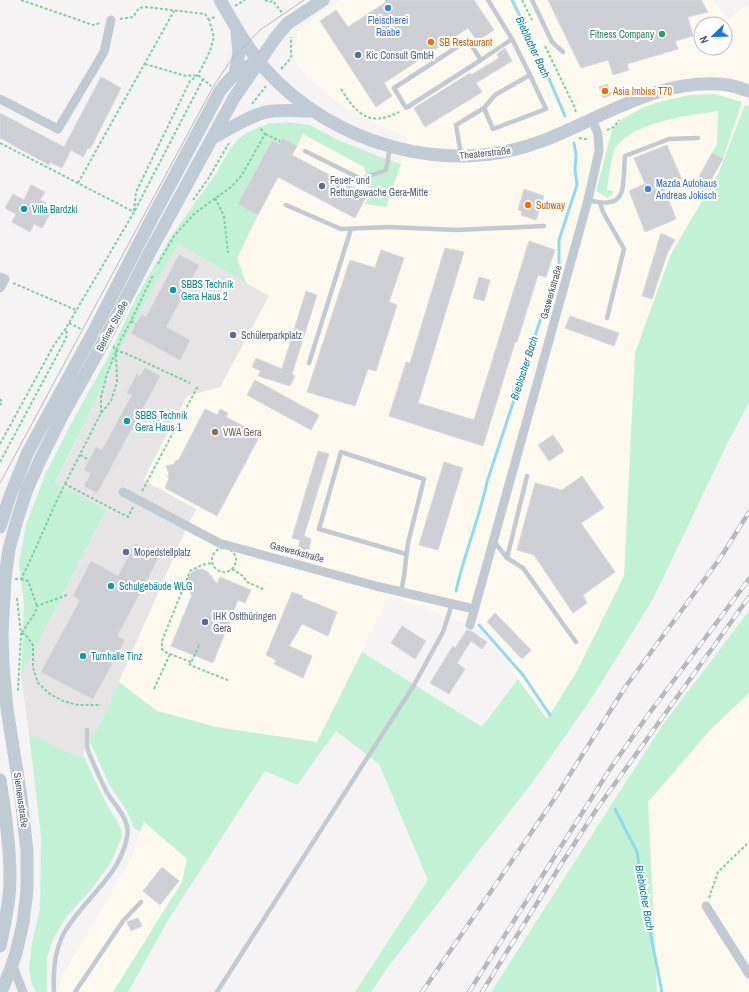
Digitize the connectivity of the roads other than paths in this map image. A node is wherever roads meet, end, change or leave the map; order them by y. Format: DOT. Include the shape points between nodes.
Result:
graph roads {
  1 [pos="323,0"];
  2 [pos="488,0"];
  3 [pos="532,0"];
  4 [pos="224,5"];
  5 [pos="111,20"];
  6 [pos="236,27"];
  7 [pos="512,39"];
  8 [pos="563,52"];
  9 [pos="481,60"];
  10 [pos="259,62"];
  11 [pos="234,74"];
  12 [pos="530,75"];
  13 [pos="749,91"];
  14 [pos="0,99"];
  15 [pos="484,108"];
  16 [pos="312,111"];
  17 [pos="592,119"];
  18 [pos="213,138"];
  19 [pos="698,138"];
  20 [pos="390,145"];
  21 [pos="305,151"];
  22 [pos="462,156"];
  23 [pos="588,200"];
  24 [pos="600,203"];
  25 [pos="286,205"];
  26 [pos="544,226"];
  27 [pos="351,229"];
  28 [pos="2,278"];
  29 [pos="0,288"];
  30 [pos="607,318"];
  31 [pos="309,363"];
  32 [pos="527,476"];
  33 [pos="123,492"];
  34 [pos="0,526"];
  35 [pos="493,540"];
  36 [pos="406,554"];
  37 [pos="507,558"];
  38 [pos="401,592"];
  39 [pos="2,604"];
  40 [pos="452,604"];
  41 [pos="474,609"];
  42 [pos="470,625"];
  43 [pos="576,642"];
  44 [pos="87,730"];
  45 [pos="0,780"];
  46 [pos="141,902"];
  47 [pos="706,906"];
  48 [pos="0,946"];
  49 [pos="12,964"];
  50 [pos="749,974"];
  51 [pos="1,992"];
  52 [pos="23,992"];
  53 [pos="54,992"];
  54 [pos="75,992"];
  55 [pos="217,992"];
  1 -- 10 [label="main road, Berliner Straße" via="288,23"];
  2 -- 7 [label="lane"];
  3 -- 8 [label="lane" via="552,42"];
  4 -- 6 [label="main road, Theaterstraße"];
  5 -- 14 [label="street" via="104,52 58,129"];
  6 -- 10 [label="main road, Theaterstraße"];
  6 -- 11 [label="main road" via="239,52"];
  7 -- 9 [label="lane"];
  7 -- 12 [label="lane"];
  9 -- 9 [label="lane" via="468,40 394,88 406,108"];
  10 -- 11 [label="main road, Berliner Straße"];
  10 -- 16 [label="main road, Theaterstraße" via="282,86"];
  10 -- 18 [label="main road, Berliner Straße" via="234,98"];
  11 -- 34 [label="main road, Berliner Straße" via="220,91 28,452"];
  12 -- 15 [label="lane" via="495,95"];
  12 -- 15 [label="lane" via="546,109 493,128"];
  13 -- 17 [label="main road, Theaterstraße" via="730,85 688,84 652,93"];
  15 -- 22 [label="lane" via="456,126"];
  16 -- 18 [label="main road" via="265,112"];
  16 -- 20 [label="main road, Theaterstraße" via="353,132"];
  17 -- 22 [label="main road, Theaterstraße" via="520,149"];
  17 -- 23 [label="street, Gaswerkstraße" via="598,134 599,150"];
  18 -- 39 [label="main road, Berliner Straße" via="41,458 16,520 9,549"];
  19 -- 24 [label="lane" via="669,139 625,156 621,194 613,202"];
  20 -- 21 [label="lane" via="386,170 361,178"];
  20 -- 22 [label="main road, Theaterstraße" via="425,154"];
  23 -- 24 [label="lane"];
  23 -- 35 [label="street, Gaswerkstraße"];
  24 -- 30 [label="lane" via="624,249"];
  25 -- 27 [label="lane" via="341,229"];
  26 -- 27 [label="lane" via="456,230 389,227"];
  27 -- 31 [label="lane"];
  28 -- 29 [label="street"];
  32 -- 37 [label="lane"];
  33 -- 38 [label="street, Gaswerkstraße" via="219,543"];
  35 -- 37 [label="lane"];
  35 -- 41 [label="street, Gaswerkstraße"];
  36 -- 36 [label="lane" via="424,479 340,452 319,529"];
  36 -- 38 [label="lane"];
  37 -- 43 [label="lane" via="523,568"];
  38 -- 40 [label="street, Gaswerkstraße"];
  39 -- 49 [label="main road, Siemensstraße" via="3,666 27,851 27,890 23,923"];
  40 -- 41 [label="street, Gaswerkstraße"];
  40 -- 55 [label="lane" via="443,632 414,685"];
  41 -- 42 [label="street, Gaswerkstraße"];
  44 -- 53 [label="lane" via="87,747 107,791 123,815 128,827 128,836 122,855 104,884 64,934 53,968"];
  45 -- 48 [label="main road, Siemensstraße" via="9,847 10,880 6,923"];
  46 -- 54 [label="lane" via="123,921"];
  47 -- 50 [label="street"];
  49 -- 51 [label="main road, Siemensstraße"];
  49 -- 52 [label="street"];
}
